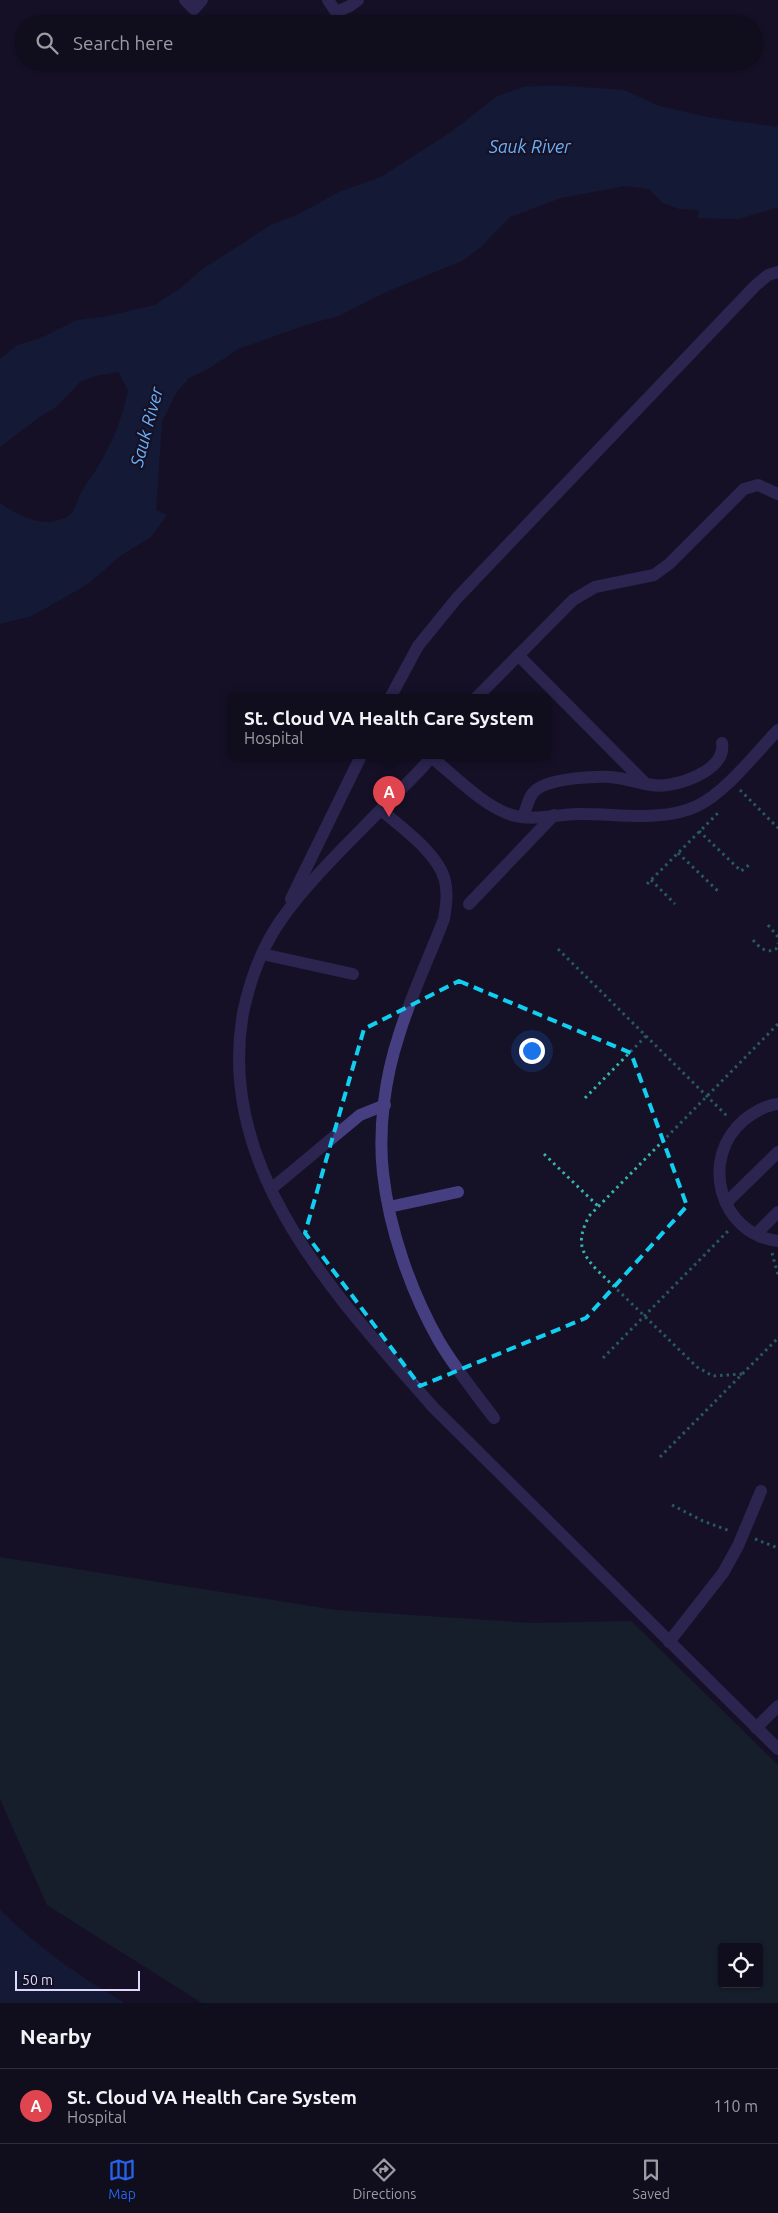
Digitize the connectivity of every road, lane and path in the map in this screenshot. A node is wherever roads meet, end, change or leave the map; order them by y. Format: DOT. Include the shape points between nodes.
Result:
graph roads {
  1 [pos="185,0"];
  2 [pos="202,0"];
  3 [pos="328,0"];
  4 [pos="358,0"];
  5 [pos="778,272"];
  6 [pos="778,494"];
  7 [pos="518,655"];
  8 [pos="392,694"];
  9 [pos="480,694"];
  10 [pos="778,730"];
  11 [pos="722,743"];
  12 [pos="360,759"];
  13 [pos="429,759"];
  14 [pos="436,759"];
  15 [pos="646,784"];
  16 [pos="746,784"];
  17 [pos="381,810"];
  18 [pos="719,811"];
  19 [pos="554,815"];
  20 [pos="523,817"];
  21 [pos="778,828"];
  22 [pos="699,831"];
  23 [pos="678,853"];
  24 [pos="749,865"];
  25 [pos="651,880"];
  26 [pos="647,884"];
  27 [pos="719,892"];
  28 [pos="469,904"];
  29 [pos="675,904"];
  30 [pos="281,919"];
  31 [pos="768,925"];
  32 [pos="778,937"];
  33 [pos="753,940"];
  34 [pos="778,943"];
  35 [pos="558,949"];
  36 [pos="777,950"];
  37 [pos="262,954"];
  38 [pos="353,974"];
  39 [pos="778,1024"];
  40 [pos="646,1036"];
  41 [pos="707,1096"];
  42 [pos="586,1098"];
  43 [pos="778,1104"];
  44 [pos="385,1105"];
  45 [pos="729,1118"];
  46 [pos="778,1152"];
  47 [pos="544,1154"];
  48 [pos="271,1188"];
  49 [pos="458,1192"];
  50 [pos="726,1203"];
  51 [pos="598,1206"];
  52 [pos="389,1207"];
  53 [pos="778,1212"];
  54 [pos="730,1229"];
  55 [pos="756,1234"];
  56 [pos="775,1247"];
  57 [pos="778,1275"];
  58 [pos="644,1316"];
  59 [pos="778,1338"];
  60 [pos="603,1358"];
  61 [pos="742,1374"];
  62 [pos="494,1418"];
  63 [pos="660,1457"];
  64 [pos="761,1490"];
  65 [pos="672,1505"];
  66 [pos="742,1535"];
  67 [pos="778,1548"];
  68 [pos="669,1642"];
  69 [pos="778,1706"];
  70 [pos="756,1728"];
  71 [pos="778,1749"];
  1 -- 2 [label="street" via="194,8"];
  3 -- 4 [label="street" via="336,12"];
  5 -- 8 [label="street" via="768,275 755,286 457,598 418,646"];
  6 -- 7 [label="street" via="758,485 744,489 669,564 654,575 595,587 573,600"];
  7 -- 9 [label="street"];
  7 -- 15 [label="street"];
  10 -- 19 [label="street" via="720,790 698,806 676,813 652,815"];
  11 -- 15 [label="street" via="721,758 704,772 667,786"];
  12 -- 30 [label="street"];
  13 -- 17 [label="street"];
  14 -- 20 [label="street" via="498,809"];
  15 -- 20 [label="street" via="607,776 555,781 535,790"];
  16 -- 21 [label="path" via="740,790"];
  17 -- 30 [label="street"];
  17 -- 44 [label="street" via="434,859 444,879 447,900 444,919 398,1036"];
  18 -- 22 [label="path"];
  19 -- 20 [label="street"];
  19 -- 28 [label="street"];
  22 -- 23 [label="path"];
  22 -- 24 [label="path" via="736,868 741,871"];
  23 -- 25 [label="path"];
  23 -- 27 [label="path"];
  25 -- 26 [label="path"];
  25 -- 29 [label="path"];
  30 -- 37 [label="street"];
  31 -- 32 [label="path"];
  33 -- 36 [label="path" via="763,950"];
  34 -- 36 [label="path"];
  35 -- 40 [label="path"];
  37 -- 38 [label="street"];
  37 -- 48 [label="street" via="246,1001 238,1055 245,1118 254,1151"];
  39 -- 41 [label="path"];
  40 -- 41 [label="path"];
  40 -- 42 [label="path"];
  41 -- 45 [label="path"];
  41 -- 51 [label="path"];
  43 -- 50 [label="street" via="752,1113 735,1128 723,1148 718,1170 721,1193"];
  44 -- 48 [label="street" via="360,1115"];
  44 -- 52 [label="street" via="382,1173"];
  46 -- 50 [label="street"];
  47 -- 51 [label="path"];
  48 -- 68 [label="street" via="282,1213 312,1259 426,1400"];
  49 -- 52 [label="street"];
  50 -- 55 [label="street" via="747,1230"];
  51 -- 58 [label="path" via="585,1223 583,1254"];
  52 -- 62 [label="street" via="421,1305 440,1341"];
  53 -- 55 [label="street"];
  54 -- 58 [label="path"];
  55 -- 56 [label="street"];
  56 -- 57 [label="path"];
  58 -- 60 [label="path"];
  58 -- 61 [label="path" via="705,1373 721,1377"];
  59 -- 61 [label="path"];
  61 -- 63 [label="path"];
  64 -- 66 [label="street"];
  65 -- 66 [label="path"];
  66 -- 67 [label="path"];
  66 -- 68 [label="street" via="723,1573"];
  68 -- 70 [label="street"];
  69 -- 70 [label="street"];
  70 -- 71 [label="street"];
}
